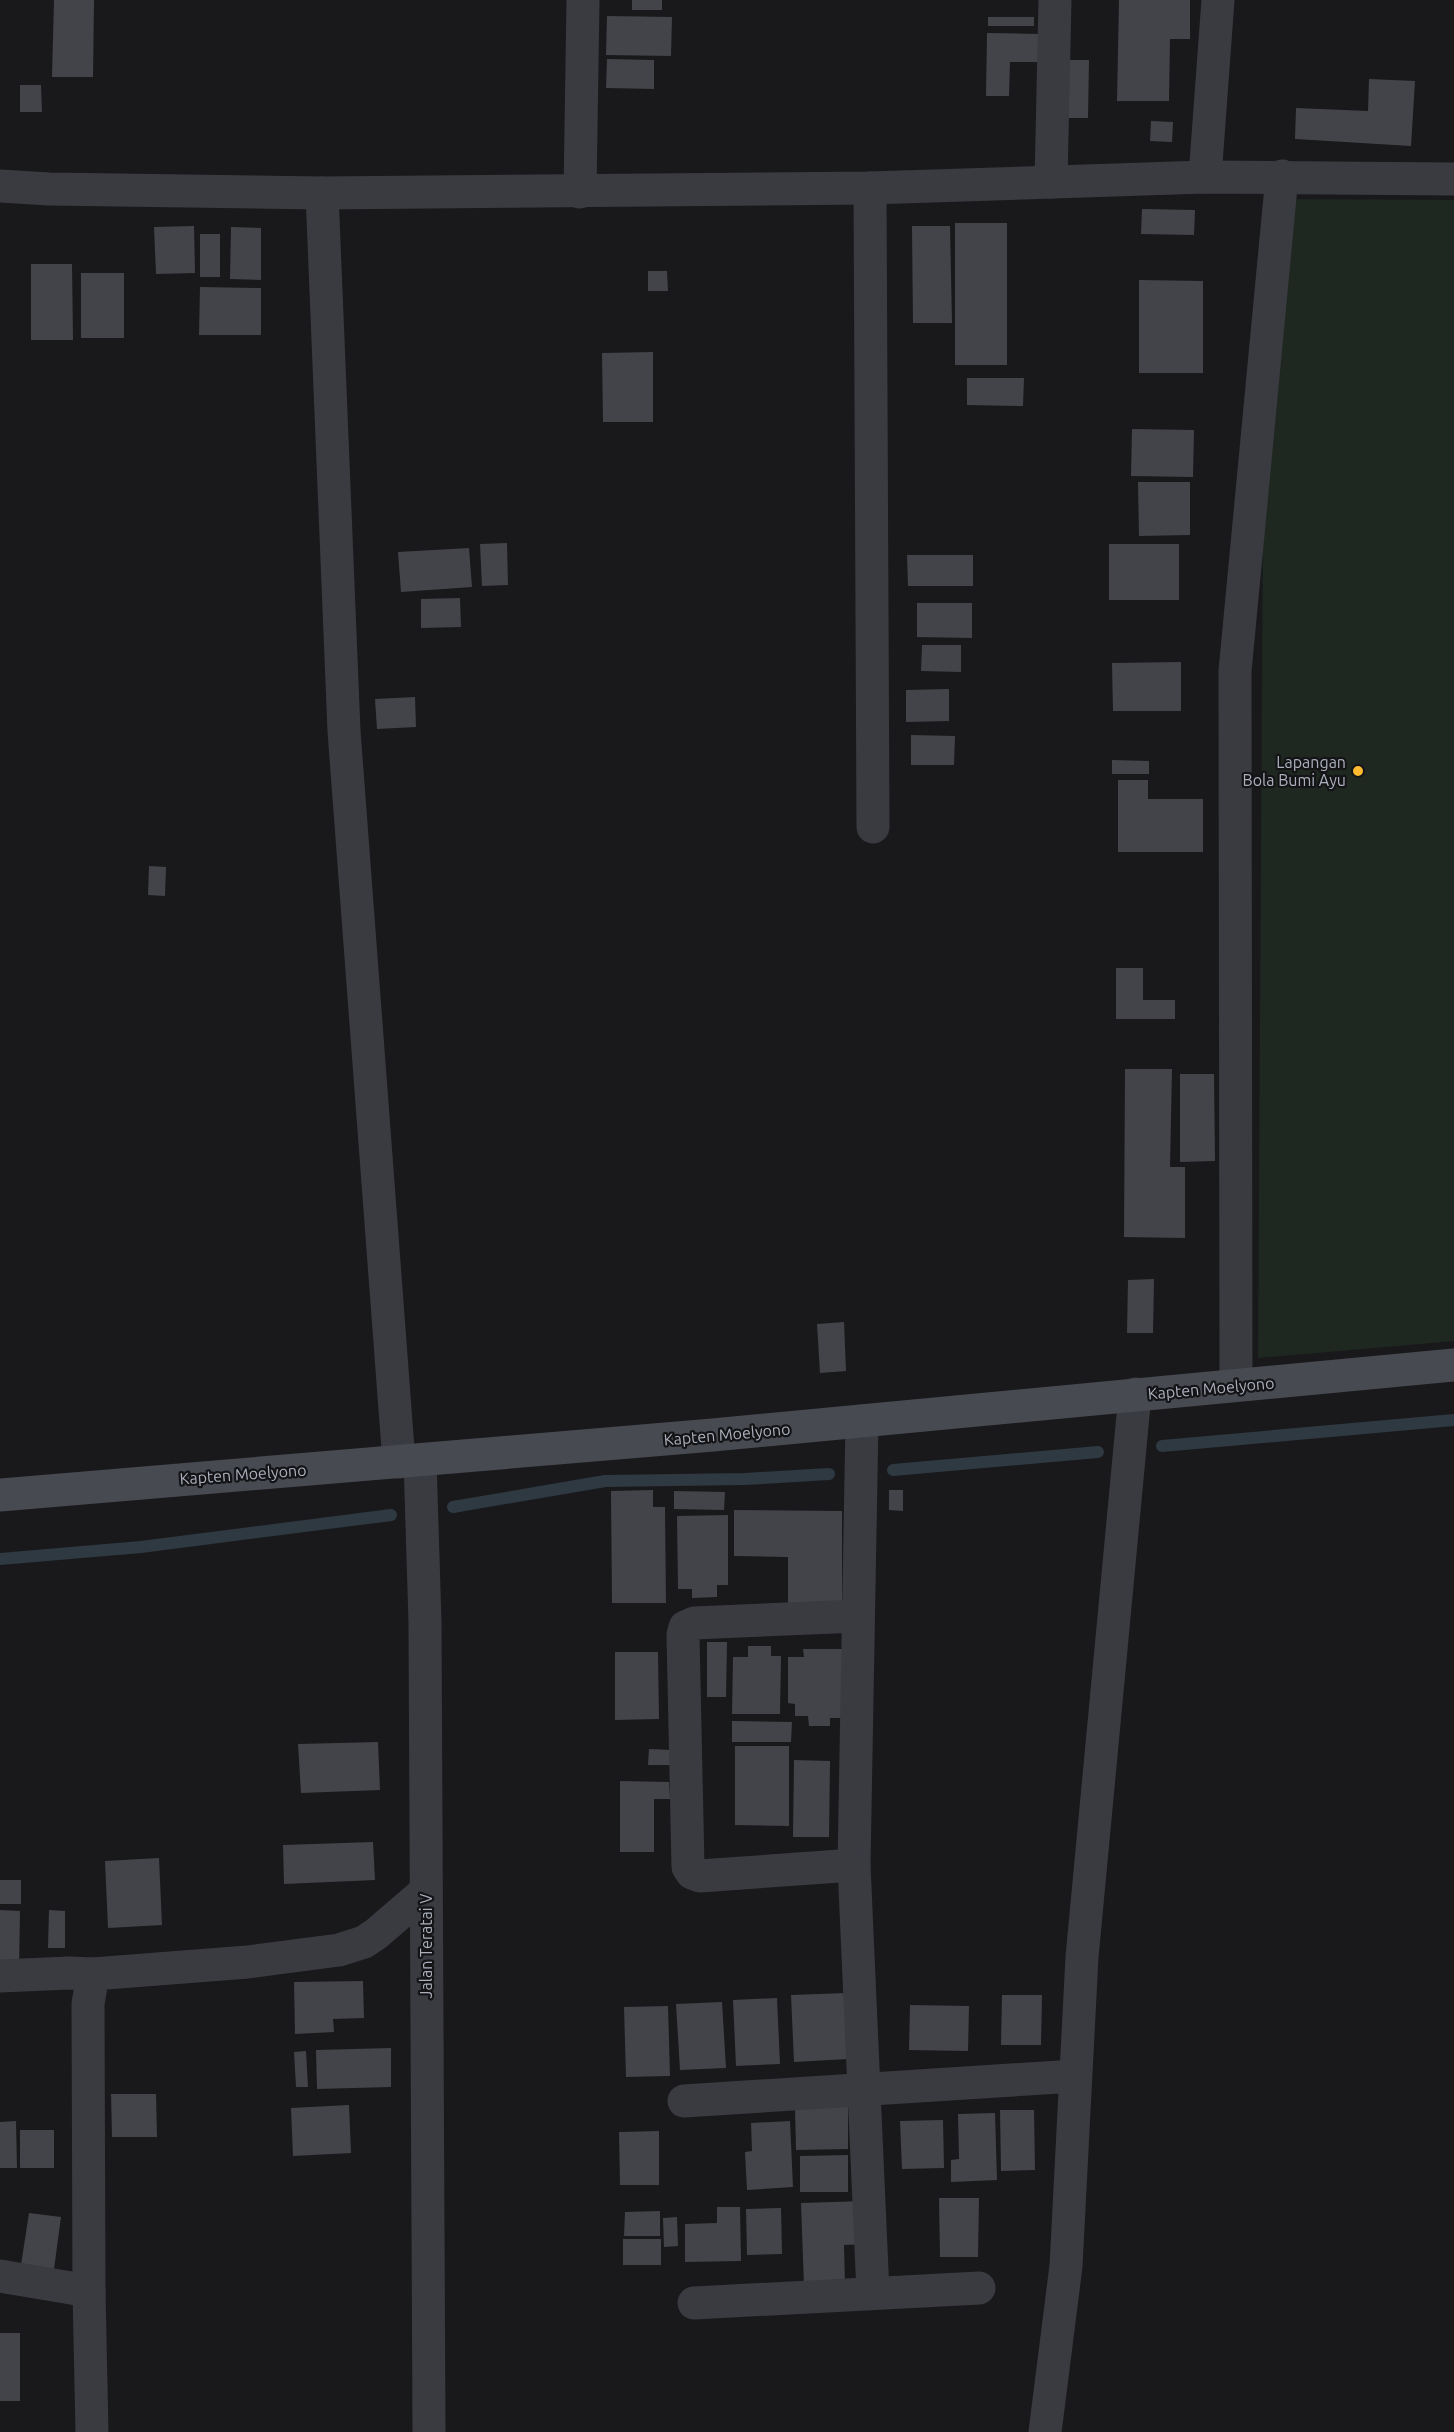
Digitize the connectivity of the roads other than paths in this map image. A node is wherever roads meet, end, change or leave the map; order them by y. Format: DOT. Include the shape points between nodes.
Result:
graph roads {
  1 [pos="583,0"];
  2 [pos="1055,0"];
  3 [pos="1218,0"];
  4 [pos="1282,176"];
  5 [pos="1205,177"];
  6 [pos="1454,179"];
  7 [pos="1051,182"];
  8 [pos="0,186"];
  9 [pos="870,188"];
  10 [pos="580,192"];
  11 [pos="322,193"];
  12 [pos="873,827"];
  13 [pos="1454,1365"];
  14 [pos="1236,1384"];
  15 [pos="1135,1394"];
  16 [pos="862,1421"];
  17 [pos="409,1461"];
  18 [pos="0,1495"];
  19 [pos="858,1616"];
  20 [pos="854,1865"];
  21 [pos="426,1891"];
  22 [pos="93,1974"];
  23 [pos="0,1976"];
  24 [pos="1075,2076"];
  25 [pos="862,2091"];
  26 [pos="684,2101"];
  27 [pos="0,2276"];
  28 [pos="979,2288"];
  29 [pos="89,2291"];
  30 [pos="873,2293"];
  31 [pos="694,2303"];
  32 [pos="92,2432"];
  33 [pos="429,2432"];
  34 [pos="1045,2432"];
  1 -- 10 [label="street"];
  2 -- 7 [label="street"];
  3 -- 5 [label="street"];
  4 -- 5 [label="street"];
  4 -- 6 [label="street"];
  4 -- 14 [label="street" via="1235,671"];
  5 -- 7 [label="street"];
  7 -- 9 [label="street"];
  8 -- 11 [label="street"];
  9 -- 10 [label="street"];
  9 -- 12 [label="street"];
  10 -- 11 [label="street"];
  11 -- 17 [label="street, Jalan Teratai V" via="344,731"];
  13 -- 14 [label="street, Kapten Moelyono"];
  14 -- 15 [label="street, Kapten Moelyono"];
  15 -- 16 [label="street, Kapten Moelyono"];
  15 -- 24 [label="street"];
  16 -- 17 [label="street, Kapten Moelyono"];
  16 -- 19 [label="street"];
  17 -- 18 [label="street, Kapten Moelyono"];
  17 -- 21 [label="street, Jalan Teratai V" via="424,1622"];
  19 -- 20 [label="street"];
  19 -- 20 [label="street" via="694,1623 685,1627 683,1635 688,1867 692,1874"];
  20 -- 25 [label="street"];
  21 -- 22 [label="street" via="376,1934 353,1947 248,1962"];
  21 -- 33 [label="street, Jalan Teratai V"];
  22 -- 23 [label="street"];
  22 -- 29 [label="street" via="88,2004"];
  24 -- 25 [label="street"];
  24 -- 34 [label="street" via="1066,2266"];
  25 -- 26 [label="street"];
  25 -- 30 [label="street"];
  27 -- 29 [label="street"];
  28 -- 30 [label="street"];
  29 -- 32 [label="street"];
  30 -- 31 [label="street"];
}
